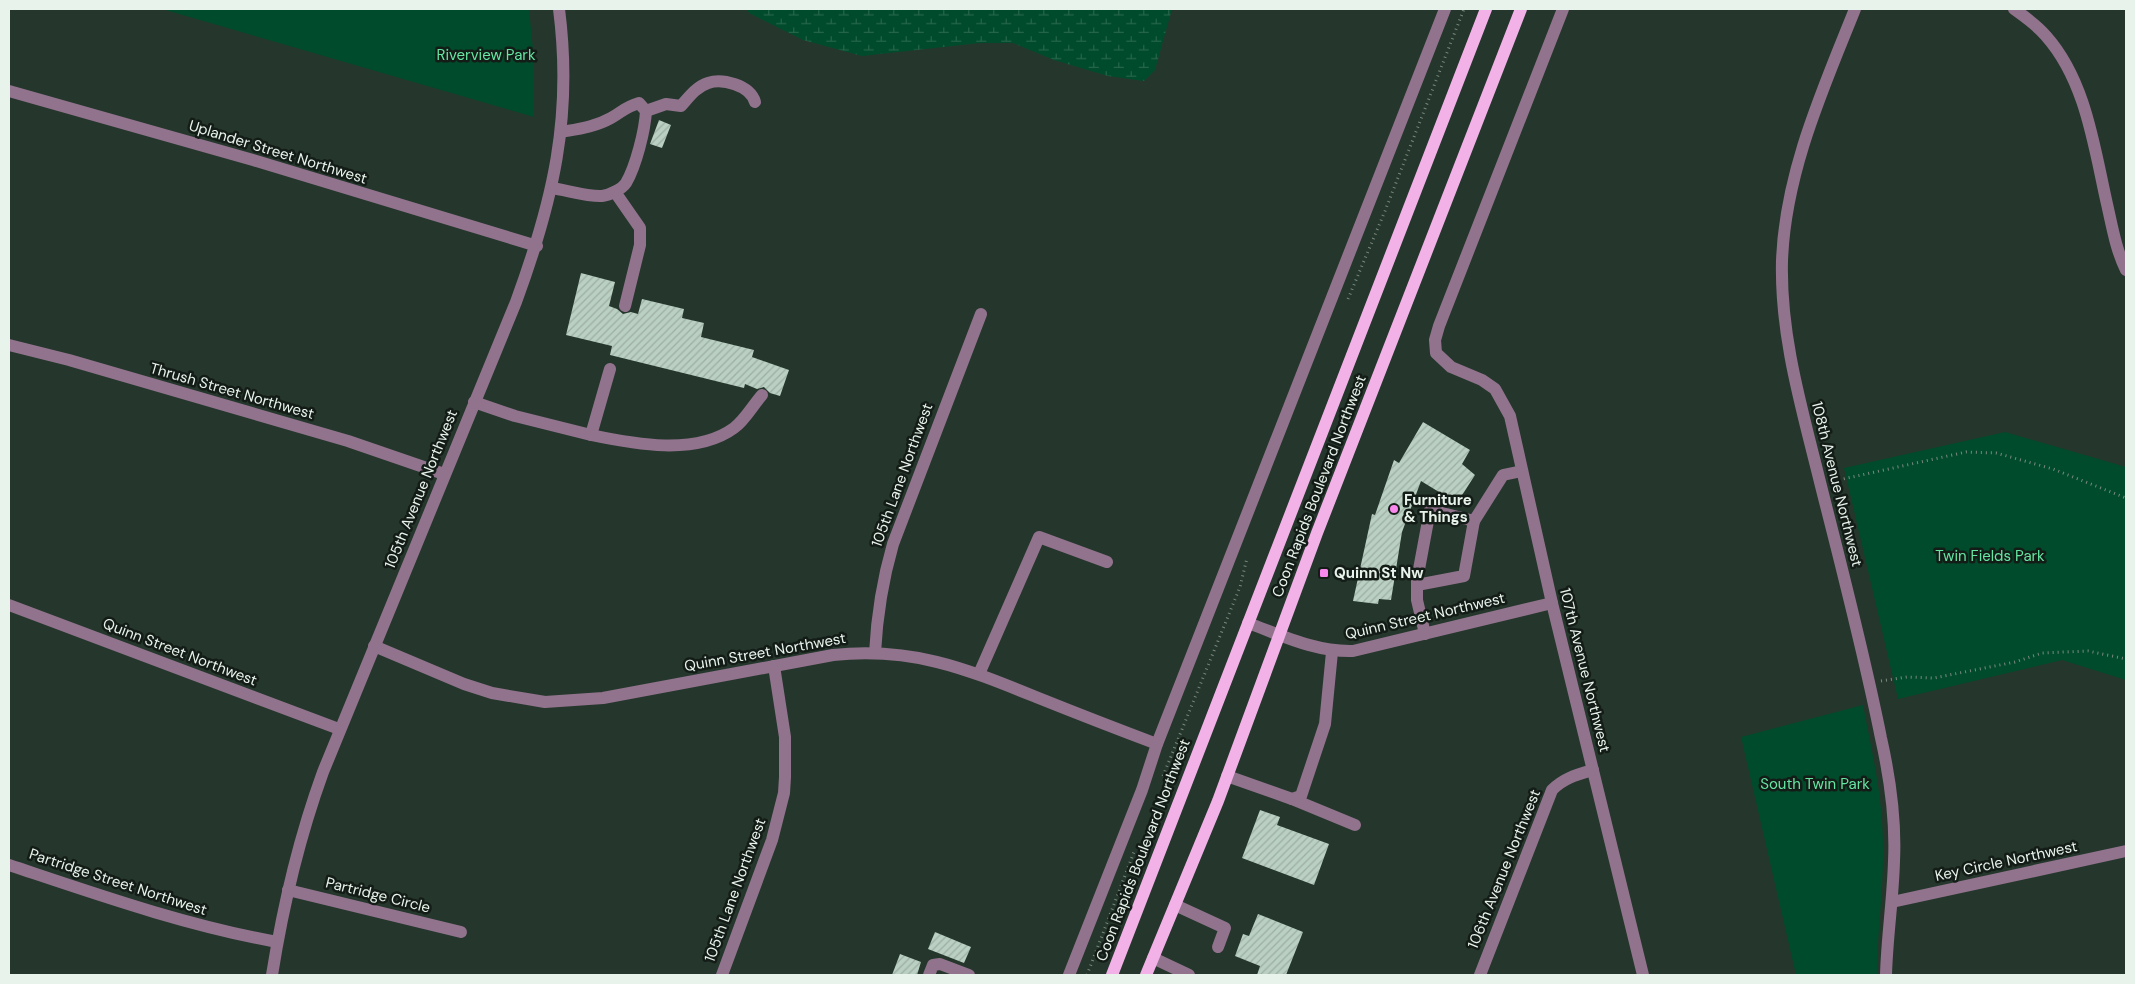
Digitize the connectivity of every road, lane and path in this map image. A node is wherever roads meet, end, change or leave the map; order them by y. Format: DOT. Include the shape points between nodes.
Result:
graph roads {
  1 [pos="559,9"];
  2 [pos="1445,9"];
  3 [pos="1464,9"];
  4 [pos="1486,9"];
  5 [pos="1520,9"];
  6 [pos="1563,9"];
  7 [pos="1855,9"];
  8 [pos="2014,9"];
  9 [pos="9,91"];
  10 [pos="755,102"];
  11 [pos="646,111"];
  12 [pos="561,132"];
  13 [pos="552,188"];
  14 [pos="615,192"];
  15 [pos="537,246"];
  16 [pos="2126,270"];
  17 [pos="625,306"];
  18 [pos="1344,307"];
  19 [pos="981,314"];
  20 [pos="9,345"];
  21 [pos="610,369"];
  22 [pos="762,395"];
  23 [pos="474,402"];
  24 [pos="591,435"];
  25 [pos="1522,471"];
  26 [pos="444,474"];
  27 [pos="1821,484"];
  28 [pos="2126,498"];
  29 [pos="1474,520"];
  30 [pos="1250,550"];
  31 [pos="1107,562"];
  32 [pos="1417,586"];
  33 [pos="1552,603"];
  34 [pos="9,605"];
  35 [pos="1248,623"];
  36 [pos="1425,634"];
  37 [pos="1280,635"];
  38 [pos="374,646"];
  39 [pos="1332,652"];
  40 [pos="874,653"];
  41 [pos="2126,659"];
  42 [pos="774,666"];
  43 [pos="979,674"];
  44 [pos="1869,685"];
  45 [pos="340,729"];
  46 [pos="1157,744"];
  47 [pos="1593,770"];
  48 [pos="1227,776"];
  49 [pos="1160,784"];
  50 [pos="1292,799"];
  51 [pos="1355,825"];
  52 [pos="1136,847"];
  53 [pos="2126,852"];
  54 [pos="9,865"];
  55 [pos="288,890"];
  56 [pos="1892,902"];
  57 [pos="1175,905"];
  58 [pos="461,932"];
  59 [pos="277,942"];
  60 [pos="1218,947"];
  61 [pos="1153,958"];
  62 [pos="272,975"];
  63 [pos="722,975"];
  64 [pos="929,975"];
  65 [pos="969,975"];
  66 [pos="1069,975"];
  67 [pos="1087,975"];
  68 [pos="1112,975"];
  69 [pos="1146,975"];
  70 [pos="1189,975"];
  71 [pos="1480,975"];
  72 [pos="1643,975"];
  73 [pos="1886,975"];
  1 -- 12 [label="street, 105th Avenue Northwest" via="564,66"];
  2 -- 46 [label="street"];
  3 -- 18 [label="path"];
  4 -- 35 [label="main road, Coon Rapids Boulevard Northwest"];
  5 -- 37 [label="main road, Coon Rapids Boulevard Northwest"];
  6 -- 25 [label="street, 107th Avenue Northwest" via="1435,340 1436,353 1451,367 1495,389 1510,416"];
  7 -- 27 [label="street, 108th Avenue Northwest" via="1804,144 1788,210 1782,259 1792,366"];
  8 -- 16 [label="street" via="2046,35 2072,77 2088,120 2114,237"];
  9 -- 15 [label="street, Uplander Street Northwest" via="253,160"];
  10 -- 11 [label="street" via="745,88 725,82 709,82 681,106 666,104"];
  11 -- 12 [label="street" via="639,103 626,106 592,127"];
  11 -- 14 [label="street" via="633,165 625,184"];
  12 -- 13 [label="street, 105th Avenue Northwest"];
  13 -- 14 [label="street" via="602,196"];
  13 -- 15 [label="street, 105th Avenue Northwest"];
  14 -- 17 [label="street" via="640,228 640,245"];
  15 -- 23 [label="street, 105th Avenue Northwest"];
  19 -- 40 [label="street, 105th Lane Northwest" via="883,577"];
  20 -- 26 [label="street, Thrush Street Northwest" via="348,442"];
  21 -- 24 [label="street"];
  22 -- 24 [label="street" via="735,427 711,440 674,445 633,444"];
  23 -- 24 [label="street"];
  23 -- 26 [label="street, 105th Avenue Northwest"];
  25 -- 29 [label="street" via="1503,475"];
  25 -- 33 [label="street, 107th Avenue Northwest"];
  26 -- 38 [label="street, 105th Avenue Northwest"];
  27 -- 28 [label="path" via="1966,452 1996,453 2053,469"];
  27 -- 44 [label="street, 108th Avenue Northwest"];
  29 -- 32 [label="street" via="1464,576"];
  29 -- 32 [label="street" via="1430,510"];
  30 -- 49 [label="path" via="1240,587"];
  31 -- 43 [label="street" via="1039,537"];
  32 -- 36 [label="street"];
  33 -- 36 [label="street, Quinn Street Northwest"];
  33 -- 47 [label="street, 107th Avenue Northwest"];
  34 -- 45 [label="street, Quinn Street Northwest"];
  35 -- 37 [label="street, Quinn Street Northwest"];
  35 -- 68 [label="main road, Coon Rapids Boulevard Northwest"];
  36 -- 39 [label="street, Quinn Street Northwest" via="1353,652"];
  37 -- 39 [label="street, Quinn Street Northwest"];
  37 -- 48 [label="main road, Coon Rapids Boulevard Northwest"];
  38 -- 42 [label="street, Quinn Street Northwest" via="464,684 492,693 545,702 603,698"];
  38 -- 45 [label="street, 105th Avenue Northwest"];
  39 -- 50 [label="street" via="1326,724 1301,796"];
  40 -- 42 [label="street, Quinn Street Northwest" via="833,655"];
  40 -- 43 [label="street, Quinn Street Northwest" via="930,660"];
  41 -- 44 [label="path" via="2088,651 2042,652 2016,662 1942,676 1889,679"];
  42 -- 63 [label="street, 105th Lane Northwest" via="785,737 784,793 772,840"];
  43 -- 46 [label="street, Quinn Street Northwest"];
  44 -- 56 [label="street, 108th Avenue Northwest" via="1882,738 1892,811 1895,859"];
  45 -- 55 [label="street, 105th Avenue Northwest" via="314,798"];
  46 -- 66 [label="street"];
  47 -- 71 [label="street, 106th Avenue Northwest" via="1571,776 1552,790"];
  47 -- 72 [label="street, 107th Avenue Northwest"];
  48 -- 50 [label="street"];
  48 -- 57 [label="main road, Coon Rapids Boulevard Northwest"];
  50 -- 51 [label="street"];
  52 -- 67 [label="path"];
  53 -- 56 [label="street, Key Circle Northwest"];
  54 -- 59 [label="street, Partridge Street Northwest" via="154,914"];
  55 -- 58 [label="street, Partridge Circle"];
  55 -- 59 [label="street, 105th Avenue Northwest"];
  56 -- 73 [label="street, 108th Avenue Northwest"];
  57 -- 60 [label="street" via="1225,928"];
  57 -- 61 [label="main road, Coon Rapids Boulevard Northwest"];
  59 -- 62 [label="street, 105th Avenue Northwest"];
  61 -- 69 [label="main road, Coon Rapids Boulevard Northwest"];
  61 -- 70 [label="street"];
  64 -- 65 [label="street" via="933,965 940,964"];
}
